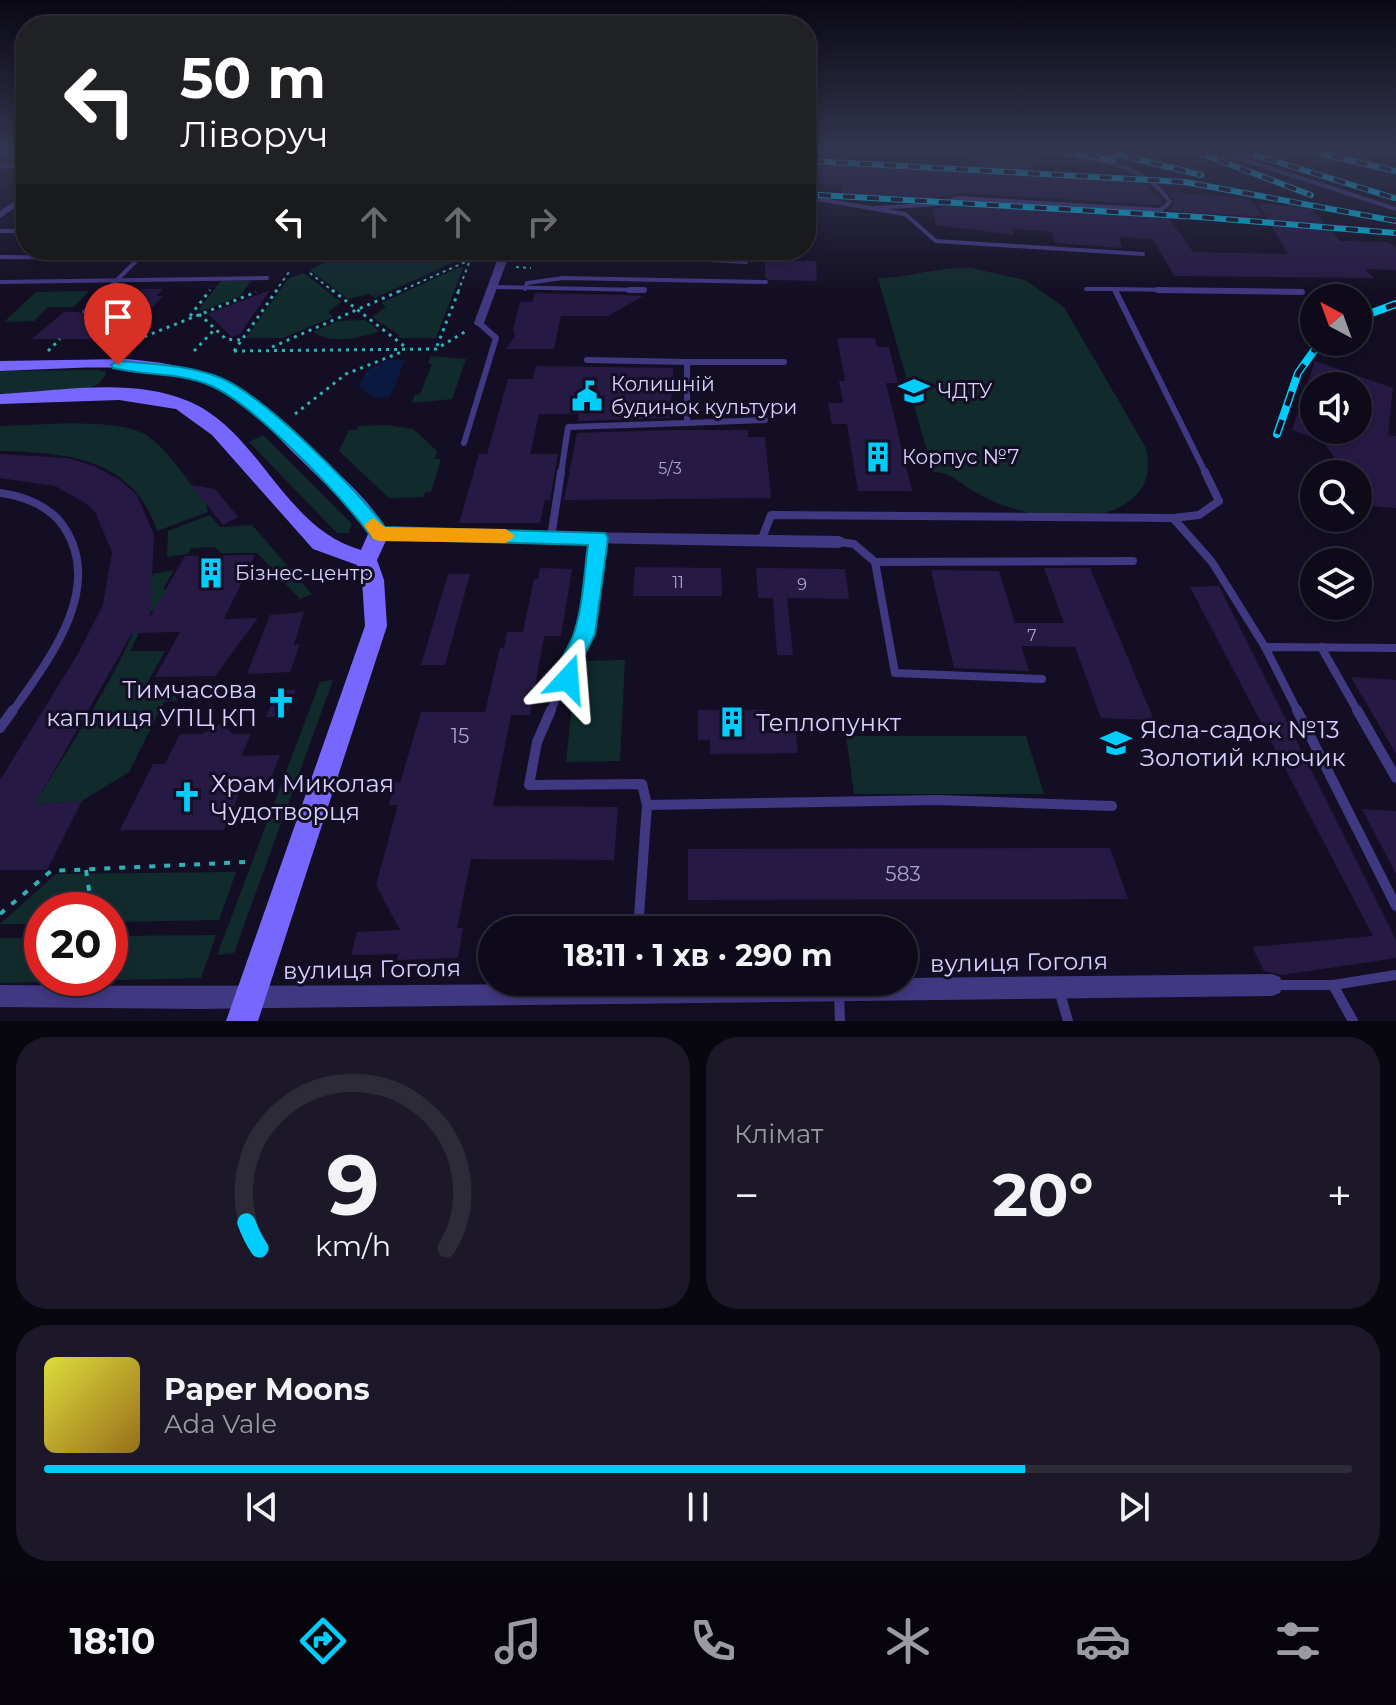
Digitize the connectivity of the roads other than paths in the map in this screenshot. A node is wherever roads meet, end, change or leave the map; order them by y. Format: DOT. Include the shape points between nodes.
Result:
graph roads {
  1 [pos="816,199"];
  2 [pos="956,199"];
  3 [pos="969,199"];
  4 [pos="1169,199"];
  5 [pos="1364,199"];
  6 [pos="875,208"];
  7 [pos="1396,209"];
  8 [pos="1143,254"];
  9 [pos="137,260"];
  10 [pos="302,260"];
  11 [pos="314,260"];
  12 [pos="502,260"];
  13 [pos="710,260"];
  14 [pos="746,262"];
  15 [pos="267,278"];
  16 [pos="116,281"];
  17 [pos="0,282"];
  18 [pos="766,282"];
  19 [pos="493,287"];
  20 [pos="525,289"];
  21 [pos="1086,289"];
  22 [pos="1115,289"];
  23 [pos="644,290"];
  24 [pos="1300,292"];
  25 [pos="85,312"];
  26 [pos="479,323"];
  27 [pos="587,360"];
  28 [pos="687,362"];
  29 [pos="784,362"];
  30 [pos="0,366"];
  31 [pos="185,372"];
  32 [pos="0,399"];
  33 [pos="161,399"];
  34 [pos="765,420"];
  35 [pos="687,423"];
  36 [pos="464,443"];
  37 [pos="0,493"];
  38 [pos="1173,518"];
  39 [pos="379,534"];
  40 [pos="551,537"];
  41 [pos="598,538"];
  42 [pos="760,541"];
  43 [pos="839,542"];
  44 [pos="366,560"];
  45 [pos="1133,561"];
  46 [pos="875,562"];
  47 [pos="1265,647"];
  48 [pos="1321,647"];
  49 [pos="1396,648"];
  50 [pos="1042,679"];
  51 [pos="0,728"];
  52 [pos="1396,778"];
  53 [pos="647,805"];
  54 [pos="1112,806"];
  55 [pos="1396,906"];
  56 [pos="639,916"];
  57 [pos="1396,975"];
  58 [pos="1272,985"];
  59 [pos="1333,985"];
  60 [pos="1059,988"];
  61 [pos="918,989"];
  62 [pos="478,995"];
  63 [pos="0,996"];
  64 [pos="838,996"];
  65 [pos="246,1008"];
  66 [pos="840,1021"];
  67 [pos="1068,1021"];
  68 [pos="1353,1021"];
  1 -- 6 [label="lane"];
  2 -- 6 [label="lane"];
  3 -- 4 [label="lane" via="1161,210"];
  5 -- 7 [label="lane"];
  6 -- 8 [label="lane" via="905,214 936,241"];
  9 -- 16 [label="lane"];
  10 -- 11 [label="lane"];
  12 -- 19 [label="street"];
  13 -- 14 [label="lane"];
  15 -- 16 [label="lane"];
  16 -- 17 [label="lane"];
  16 -- 25 [label="lane"];
  18 -- 20 [label="lane" via="563,278 538,279"];
  19 -- 20 [label="lane"];
  19 -- 26 [label="street"];
  20 -- 23 [label="lane"];
  21 -- 22 [label="lane"];
  22 -- 24 [label="lane"];
  22 -- 38 [label="lane" via="1219,501 1199,515"];
  26 -- 36 [label="lane" via="496,338"];
  27 -- 28 [label="lane"];
  28 -- 29 [label="lane"];
  28 -- 35 [label="lane"];
  30 -- 31 [label="main road" via="118,365"];
  31 -- 33 [label="main road"];
  31 -- 39 [label="main road" via="216,382 255,405 358,505"];
  32 -- 33 [label="main road"];
  33 -- 44 [label="main road" via="206,421 322,545"];
  34 -- 35 [label="lane"];
  35 -- 40 [label="lane" via="568,427"];
  37 -- 51 [label="lane" via="29,500 56,517 78,545 82,560 69,620"];
  38 -- 42 [label="lane" via="1053,522 904,513 771,515"];
  38 -- 47 [label="lane" via="1214,560"];
  39 -- 40 [label="street"];
  39 -- 44 [label="main road"];
  40 -- 41 [label="street"];
  41 -- 42 [label="street"];
  41 -- 53 [label="lane" via="585,634 537,742 529,785 642,784"];
  42 -- 43 [label="street"];
  43 -- 46 [label="lane" via="854,544"];
  44 -- 65 [label="main road" via="376,626"];
  45 -- 46 [label="lane"];
  46 -- 50 [label="lane" via="895,673"];
  47 -- 48 [label="lane"];
  47 -- 55 [label="lane"];
  48 -- 49 [label="lane"];
  48 -- 52 [label="lane"];
  53 -- 54 [label="lane" via="1063,801"];
  53 -- 56 [label="lane"];
  57 -- 59 [label="lane"];
  58 -- 59 [label="lane"];
  58 -- 60 [label="street, вулиця Гоголя"];
  59 -- 68 [label="lane"];
  60 -- 61 [label="street, вулиця Гоголя"];
  60 -- 67 [label="lane"];
  62 -- 65 [label="street, вулиця Гоголя"];
  63 -- 65 [label="street, вулиця Гоголя"];
  64 -- 66 [label="lane"];
}
